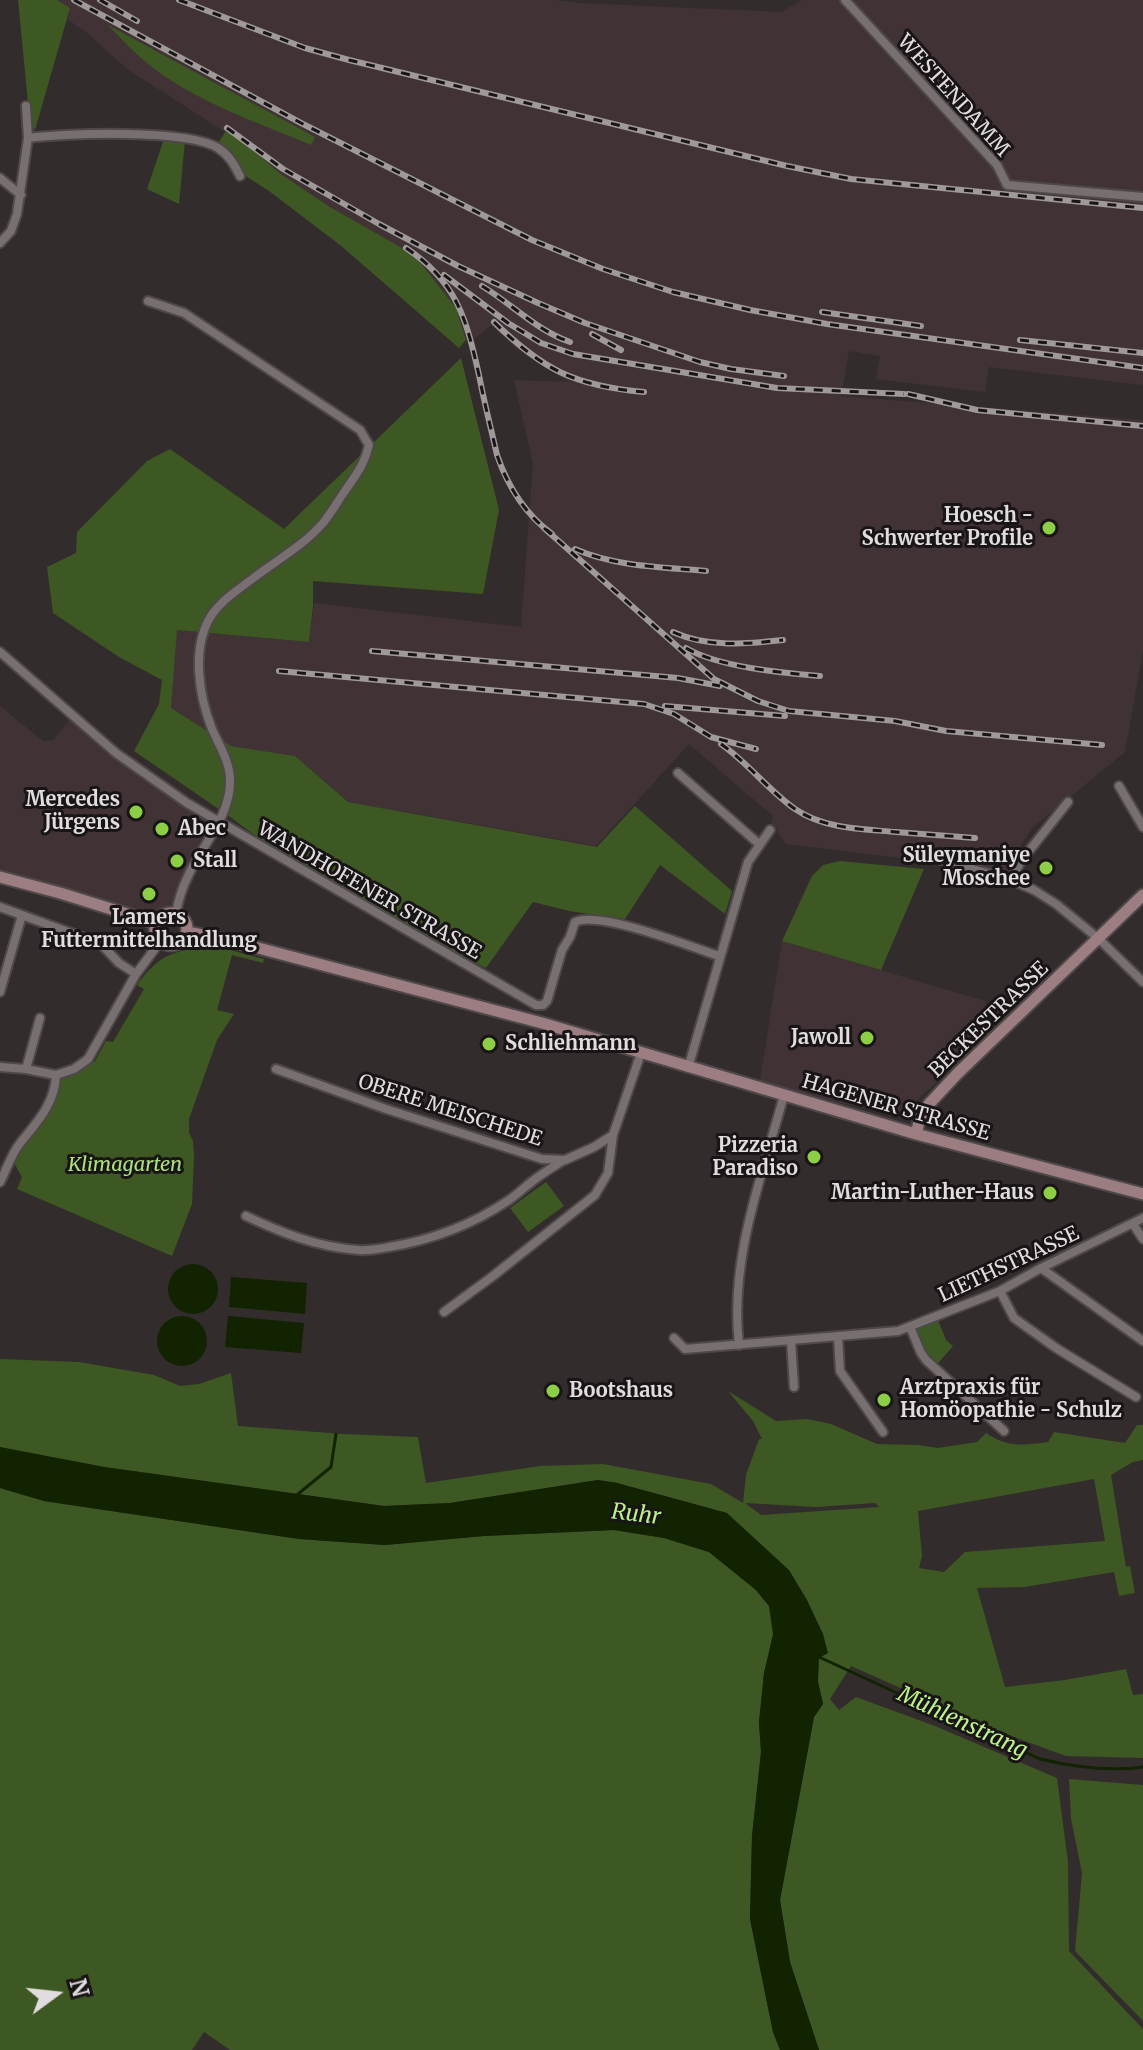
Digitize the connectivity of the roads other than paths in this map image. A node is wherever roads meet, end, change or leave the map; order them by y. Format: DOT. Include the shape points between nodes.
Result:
graph roads {
  1 [pos="845,0"];
  2 [pos="26,106"];
  3 [pos="28,138"];
  4 [pos="240,176"];
  5 [pos="0,178"];
  6 [pos="21,195"];
  7 [pos="1143,197"];
  8 [pos="0,243"];
  9 [pos="148,301"];
  10 [pos="0,652"];
  11 [pos="678,773"];
  12 [pos="1119,786"];
  13 [pos="1068,802"];
  14 [pos="219,822"];
  15 [pos="1143,827"];
  16 [pos="770,830"];
  17 [pos="759,844"];
  18 [pos="941,860"];
  19 [pos="0,877"];
  20 [pos="1011,880"];
  21 [pos="1143,895"];
  22 [pos="0,907"];
  23 [pos="176,914"];
  24 [pos="22,915"];
  25 [pos="156,923"];
  26 [pos="187,932"];
  27 [pos="1099,939"];
  28 [pos="160,942"];
  29 [pos="719,956"];
  30 [pos="136,974"];
  31 [pos="1143,982"];
  32 [pos="0,992"];
  33 [pos="40,1018"];
  34 [pos="641,1053"];
  35 [pos="0,1067"];
  36 [pos="688,1068"];
  37 [pos="26,1069"];
  38 [pos="276,1069"];
  39 [pos="56,1075"];
  40 [pos="784,1095"];
  41 [pos="916,1134"];
  42 [pos="613,1135"];
  43 [pos="565,1160"];
  44 [pos="0,1182"];
  45 [pos="1143,1194"];
  46 [pos="246,1216"];
  47 [pos="1143,1218"];
  48 [pos="1133,1224"];
  49 [pos="1143,1239"];
  50 [pos="1041,1268"];
  51 [pos="1000,1291"];
  52 [pos="444,1312"];
  53 [pos="910,1327"];
  54 [pos="838,1337"];
  55 [pos="674,1338"];
  56 [pos="791,1340"];
  57 [pos="1143,1341"];
  58 [pos="738,1342"];
  59 [pos="794,1387"];
  60 [pos="1136,1397"];
  61 [pos="1004,1431"];
  62 [pos="883,1432"];
  1 -- 7 [label="street, WESTENDAMM" via="997,165 1007,185"];
  2 -- 3 [label="street"];
  3 -- 4 [label="street" via="191,138 216,146 231,158"];
  3 -- 6 [label="street"];
  5 -- 6 [label="street"];
  6 -- 8 [label="street" via="11,231"];
  9 -- 14 [label="street" via="184,313 360,430 369,445 366,461 323,522 226,599 210,617 201,639 203,697 230,770 227,804"];
  10 -- 14 [label="street, WANDHOFENER STRASSE" via="116,753"];
  11 -- 17 [label="street"];
  12 -- 15 [label="street"];
  13 -- 20 [label="street"];
  14 -- 23 [label="street" via="188,875"];
  14 -- 29 [label="street, WANDHOFENER STRASSE" via="536,1005 547,1001 562,950 581,919 616,923"];
  16 -- 17 [label="street"];
  17 -- 29 [label="street" via="748,862"];
  18 -- 20 [label="street"];
  19 -- 25 [label="main road"];
  20 -- 27 [label="street" via="1056,904"];
  21 -- 27 [label="main road, BECKESTRASSE"];
  22 -- 24 [label="street"];
  23 -- 25 [label="main road" via="166,914"];
  23 -- 26 [label="main road"];
  24 -- 30 [label="street" via="101,944"];
  24 -- 32 [label="street"];
  25 -- 28 [label="main road"];
  26 -- 28 [label="main road" via="179,944"];
  26 -- 34 [label="main road, HAGENER STRASSE"];
  27 -- 31 [label="street"];
  27 -- 41 [label="main road, BECKESTRASSE" via="958,1073 929,1104"];
  28 -- 30 [label="street"];
  29 -- 36 [label="street"];
  30 -- 39 [label="street" via="88,1059"];
  33 -- 37 [label="street"];
  34 -- 36 [label="main road, HAGENER STRASSE"];
  34 -- 42 [label="street"];
  35 -- 37 [label="street"];
  36 -- 40 [label="main road, HAGENER STRASSE"];
  37 -- 39 [label="street"];
  38 -- 43 [label="street, OBERE MEISCHEDE" via="458,1133 542,1159"];
  39 -- 44 [label="street" via="55,1092"];
  40 -- 41 [label="main road, HAGENER STRASSE"];
  40 -- 58 [label="street" via="741,1263"];
  41 -- 45 [label="main road, HAGENER STRASSE"];
  42 -- 43 [label="street, OBERE MEISCHEDE"];
  42 -- 52 [label="street" via="608,1173 595,1195"];
  43 -- 46 [label="street" via="477,1220 406,1245 367,1251 337,1247"];
  47 -- 48 [label="street, LIETHSTRASSE"];
  48 -- 49 [label="street"];
  48 -- 50 [label="street, LIETHSTRASSE"];
  50 -- 51 [label="street, LIETHSTRASSE"];
  50 -- 57 [label="street"];
  51 -- 53 [label="street, LIETHSTRASSE"];
  51 -- 60 [label="street" via="1014,1318"];
  53 -- 54 [label="street, LIETHSTRASSE"];
  53 -- 61 [label="street" via="926,1360"];
  54 -- 56 [label="street, LIETHSTRASSE"];
  54 -- 62 [label="street" via="840,1371"];
  55 -- 58 [label="street, LIETHSTRASSE" via="685,1349"];
  56 -- 58 [label="street, LIETHSTRASSE"];
  56 -- 59 [label="street"];
}
